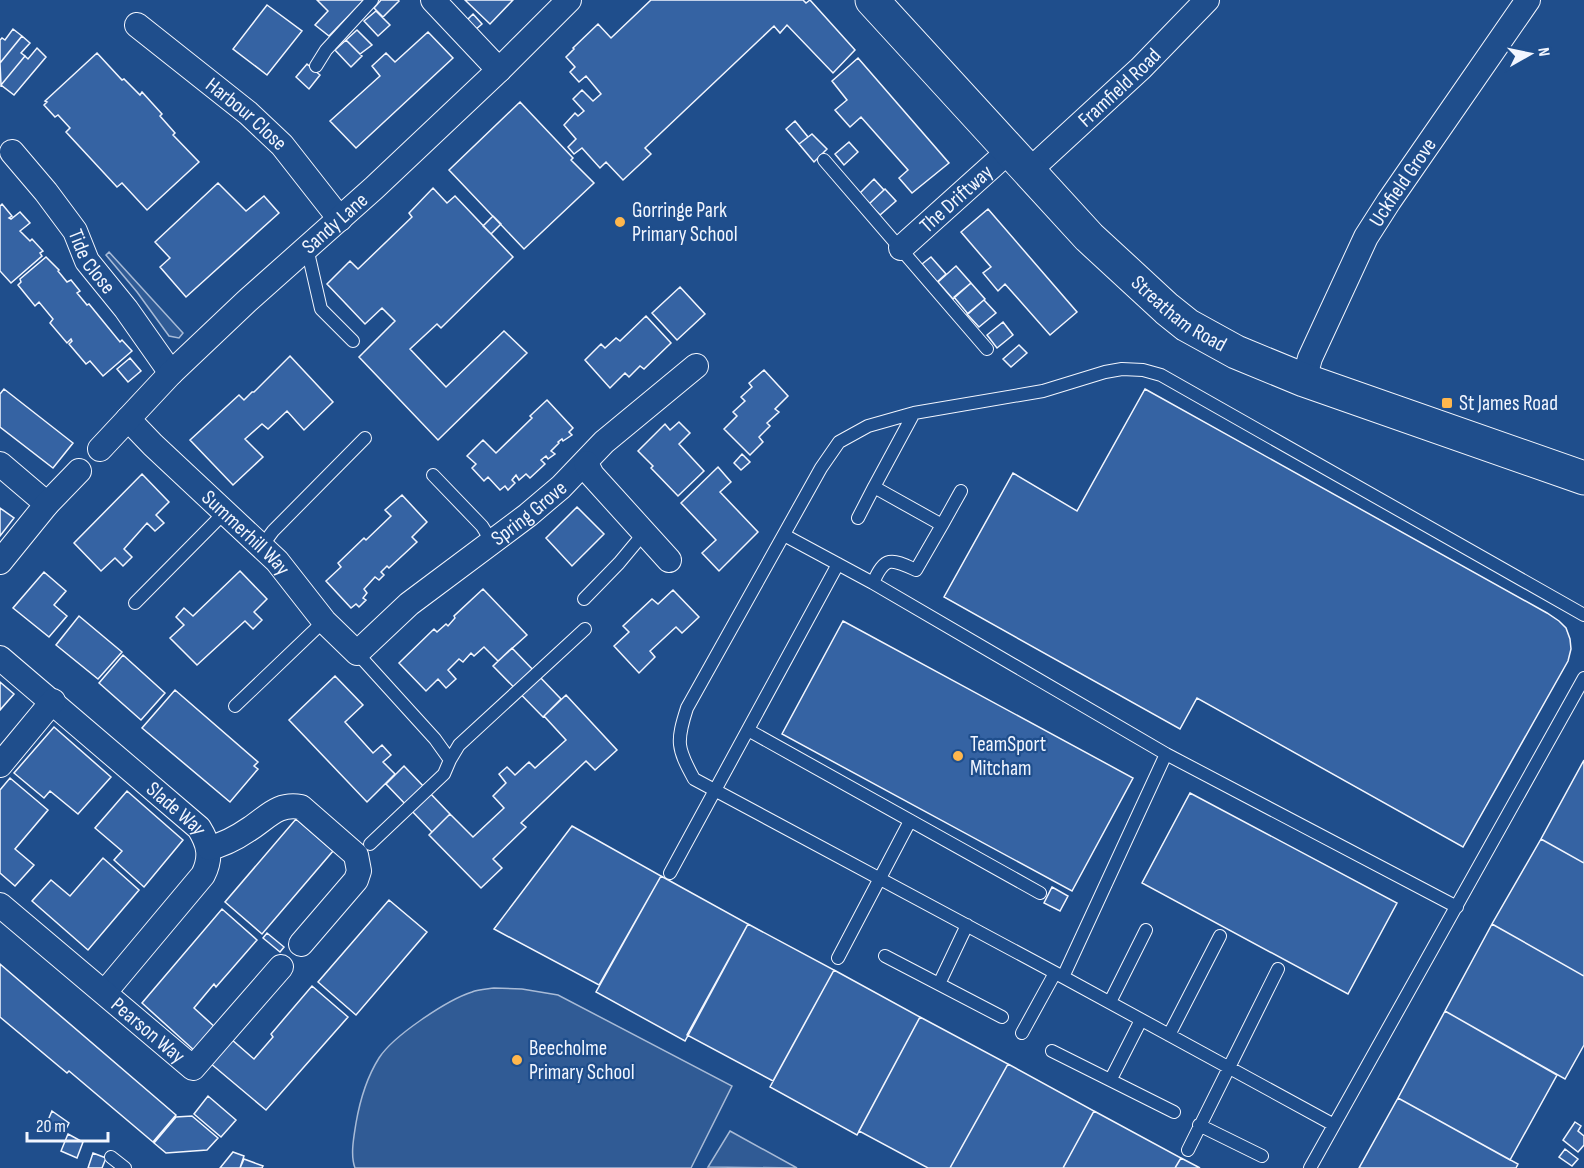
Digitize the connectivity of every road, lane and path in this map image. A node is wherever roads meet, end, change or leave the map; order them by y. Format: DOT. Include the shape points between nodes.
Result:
graph roads {
  1 [pos="372,0"];
  2 [pos="433,0"];
  3 [pos="569,0"];
  4 [pos="872,0"];
  5 [pos="1207,0"];
  6 [pos="1528,0"];
  7 [pos="137,25"];
  8 [pos="316,66"];
  9 [pos="499,70"];
  10 [pos="12,152"];
  11 [pos="824,160"];
  12 [pos="1019,160"];
  13 [pos="340,219"];
  14 [pos="901,248"];
  15 [pos="307,249"];
  16 [pos="353,341"];
  17 [pos="987,349"];
  18 [pos="696,366"];
  19 [pos="171,373"];
  20 [pos="1304,380"];
  21 [pos="914,413"];
  22 [pos="128,419"];
  23 [pos="365,438"];
  24 [pos="100,449"];
  25 [pos="585,463"];
  26 [pos="0,464"];
  27 [pos="79,471"];
  28 [pos="1583,474"];
  29 [pos="434,475"];
  30 [pos="874,487"];
  31 [pos="961,491"];
  32 [pos="47,504"];
  33 [pos="224,513"];
  34 [pos="858,518"];
  35 [pos="942,525"];
  36 [pos="644,533"];
  37 [pos="784,535"];
  38 [pos="492,542"];
  39 [pos="262,546"];
  40 [pos="669,560"];
  41 [pos="0,562"];
  42 [pos="838,564"];
  43 [pos="873,582"];
  44 [pos="584,599"];
  45 [pos="135,603"];
  46 [pos="1584,615"];
  47 [pos="324,621"];
  48 [pos="585,629"];
  49 [pos="357,653"];
  50 [pos="0,658"];
  51 [pos="1584,678"];
  52 [pos="53,701"];
  53 [pos="235,706"];
  54 [pos="748,730"];
  55 [pos="1166,754"];
  56 [pos="450,760"];
  57 [pos="0,765"];
  58 [pos="715,791"];
  59 [pos="910,821"];
  60 [pos="370,844"];
  61 [pos="209,848"];
  62 [pos="670,873"];
  63 [pos="880,878"];
  64 [pos="1040,893"];
  65 [pos="0,905"];
  66 [pos="1457,907"];
  67 [pos="967,926"];
  68 [pos="1146,930"];
  69 [pos="1220,936"];
  70 [pos="301,944"];
  71 [pos="885,956"];
  72 [pos="838,958"];
  73 [pos="281,967"];
  74 [pos="1278,969"];
  75 [pos="1059,975"];
  76 [pos="939,984"];
  77 [pos="105,992"];
  78 [pos="1110,1002"];
  79 [pos="1002,1017"];
  80 [pos="1141,1020"];
  81 [pos="1022,1033"];
  82 [pos="1169,1035"];
  83 [pos="1052,1051"];
  84 [pos="1228,1067"];
  85 [pos="1111,1079"];
  86 [pos="1174,1112"];
  87 [pos="1199,1125"];
  88 [pos="1334,1125"];
  89 [pos="1188,1150"];
  90 [pos="111,1156"];
  91 [pos="1262,1156"];
  92 [pos="125,1168"];
  93 [pos="1311,1168"];
  1 -- 8 [label="lane"];
  2 -- 9 [label="street"];
  3 -- 9 [label="street, Sandy Lane"];
  4 -- 12 [label="main road, Streatham Road"];
  5 -- 12 [label="street, Framfield Road" via="1141,68"];
  6 -- 20 [label="street, Uckfield Grove" via="1366,237"];
  7 -- 13 [label="street, Harbour Close" via="282,145"];
  9 -- 13 [label="street, Sandy Lane"];
  10 -- 19 [label="street, Tide Close" via="75,231 87,261"];
  11 -- 14 [label="lane"];
  12 -- 14 [label="street, The Driftway"];
  12 -- 20 [label="main road, Streatham Road" via="1089,237 1179,319 1236,352"];
  13 -- 15 [label="street, Sandy Lane"];
  14 -- 17 [label="lane"];
  15 -- 16 [label="lane" via="321,309"];
  15 -- 19 [label="street, Sandy Lane"];
  18 -- 25 [label="street, Spring Grove" via="604,442"];
  19 -- 22 [label="street, Sandy Lane"];
  20 -- 28 [label="main road, Streatham Road"];
  21 -- 30 [label="lane"];
  21 -- 37 [label="lane" via="868,426 839,442"];
  21 -- 46 [label="lane" via="1043,391 1122,369 1161,375"];
  22 -- 24 [label="street, Sandy Lane"];
  22 -- 33 [label="street, Summerhill Way"];
  23 -- 39 [label="lane"];
  25 -- 36 [label="street"];
  25 -- 38 [label="street, Spring Grove"];
  26 -- 32 [label="street"];
  27 -- 32 [label="street"];
  29 -- 38 [label="lane"];
  30 -- 34 [label="lane"];
  30 -- 35 [label="lane"];
  31 -- 35 [label="lane"];
  32 -- 41 [label="street"];
  33 -- 39 [label="street, Summerhill Way"];
  33 -- 45 [label="lane"];
  35 -- 43 [label="lane" via="916,570 898,562 886,563"];
  36 -- 40 [label="street"];
  36 -- 44 [label="lane"];
  37 -- 42 [label="lane"];
  37 -- 58 [label="lane" via="687,708 679,733 681,755 694,779"];
  38 -- 49 [label="street, Spring Grove" via="409,604"];
  39 -- 47 [label="street, Summerhill Way"];
  42 -- 43 [label="lane"];
  42 -- 54 [label="lane"];
  43 -- 55 [label="lane"];
  47 -- 49 [label="street, Summerhill Way"];
  47 -- 53 [label="lane"];
  48 -- 56 [label="lane" via="459,745"];
  49 -- 56 [label="lane"];
  50 -- 52 [label="street, Slade Way"];
  51 -- 66 [label="lane"];
  52 -- 57 [label="street"];
  52 -- 61 [label="street, Slade Way" via="199,828"];
  54 -- 58 [label="lane"];
  54 -- 59 [label="lane"];
  55 -- 66 [label="lane"];
  55 -- 75 [label="lane"];
  56 -- 60 [label="lane" via="444,774"];
  58 -- 62 [label="lane"];
  58 -- 63 [label="lane"];
  59 -- 63 [label="lane"];
  59 -- 64 [label="lane"];
  61 -- 70 [label="street" via="290,805 301,807 356,855 356,880"];
  61 -- 77 [label="street, Slade Way" via="203,875"];
  63 -- 67 [label="lane"];
  63 -- 72 [label="lane"];
  65 -- 77 [label="street, Pearson Way"];
  66 -- 88 [label="lane"];
  67 -- 75 [label="lane"];
  67 -- 76 [label="lane"];
  68 -- 78 [label="lane"];
  69 -- 82 [label="lane"];
  71 -- 76 [label="lane"];
  73 -- 77 [label="street, Pearson Way" via="193,1068"];
  74 -- 84 [label="lane"];
  75 -- 78 [label="lane"];
  75 -- 81 [label="lane"];
  76 -- 79 [label="lane"];
  78 -- 80 [label="lane"];
  80 -- 82 [label="lane"];
  80 -- 85 [label="lane"];
  82 -- 84 [label="lane"];
  83 -- 85 [label="lane"];
  84 -- 87 [label="lane"];
  84 -- 88 [label="lane"];
  85 -- 86 [label="lane"];
  87 -- 89 [label="lane"];
  87 -- 91 [label="lane"];
  88 -- 93 [label="lane"];
  90 -- 92 [label="lane"];
}
